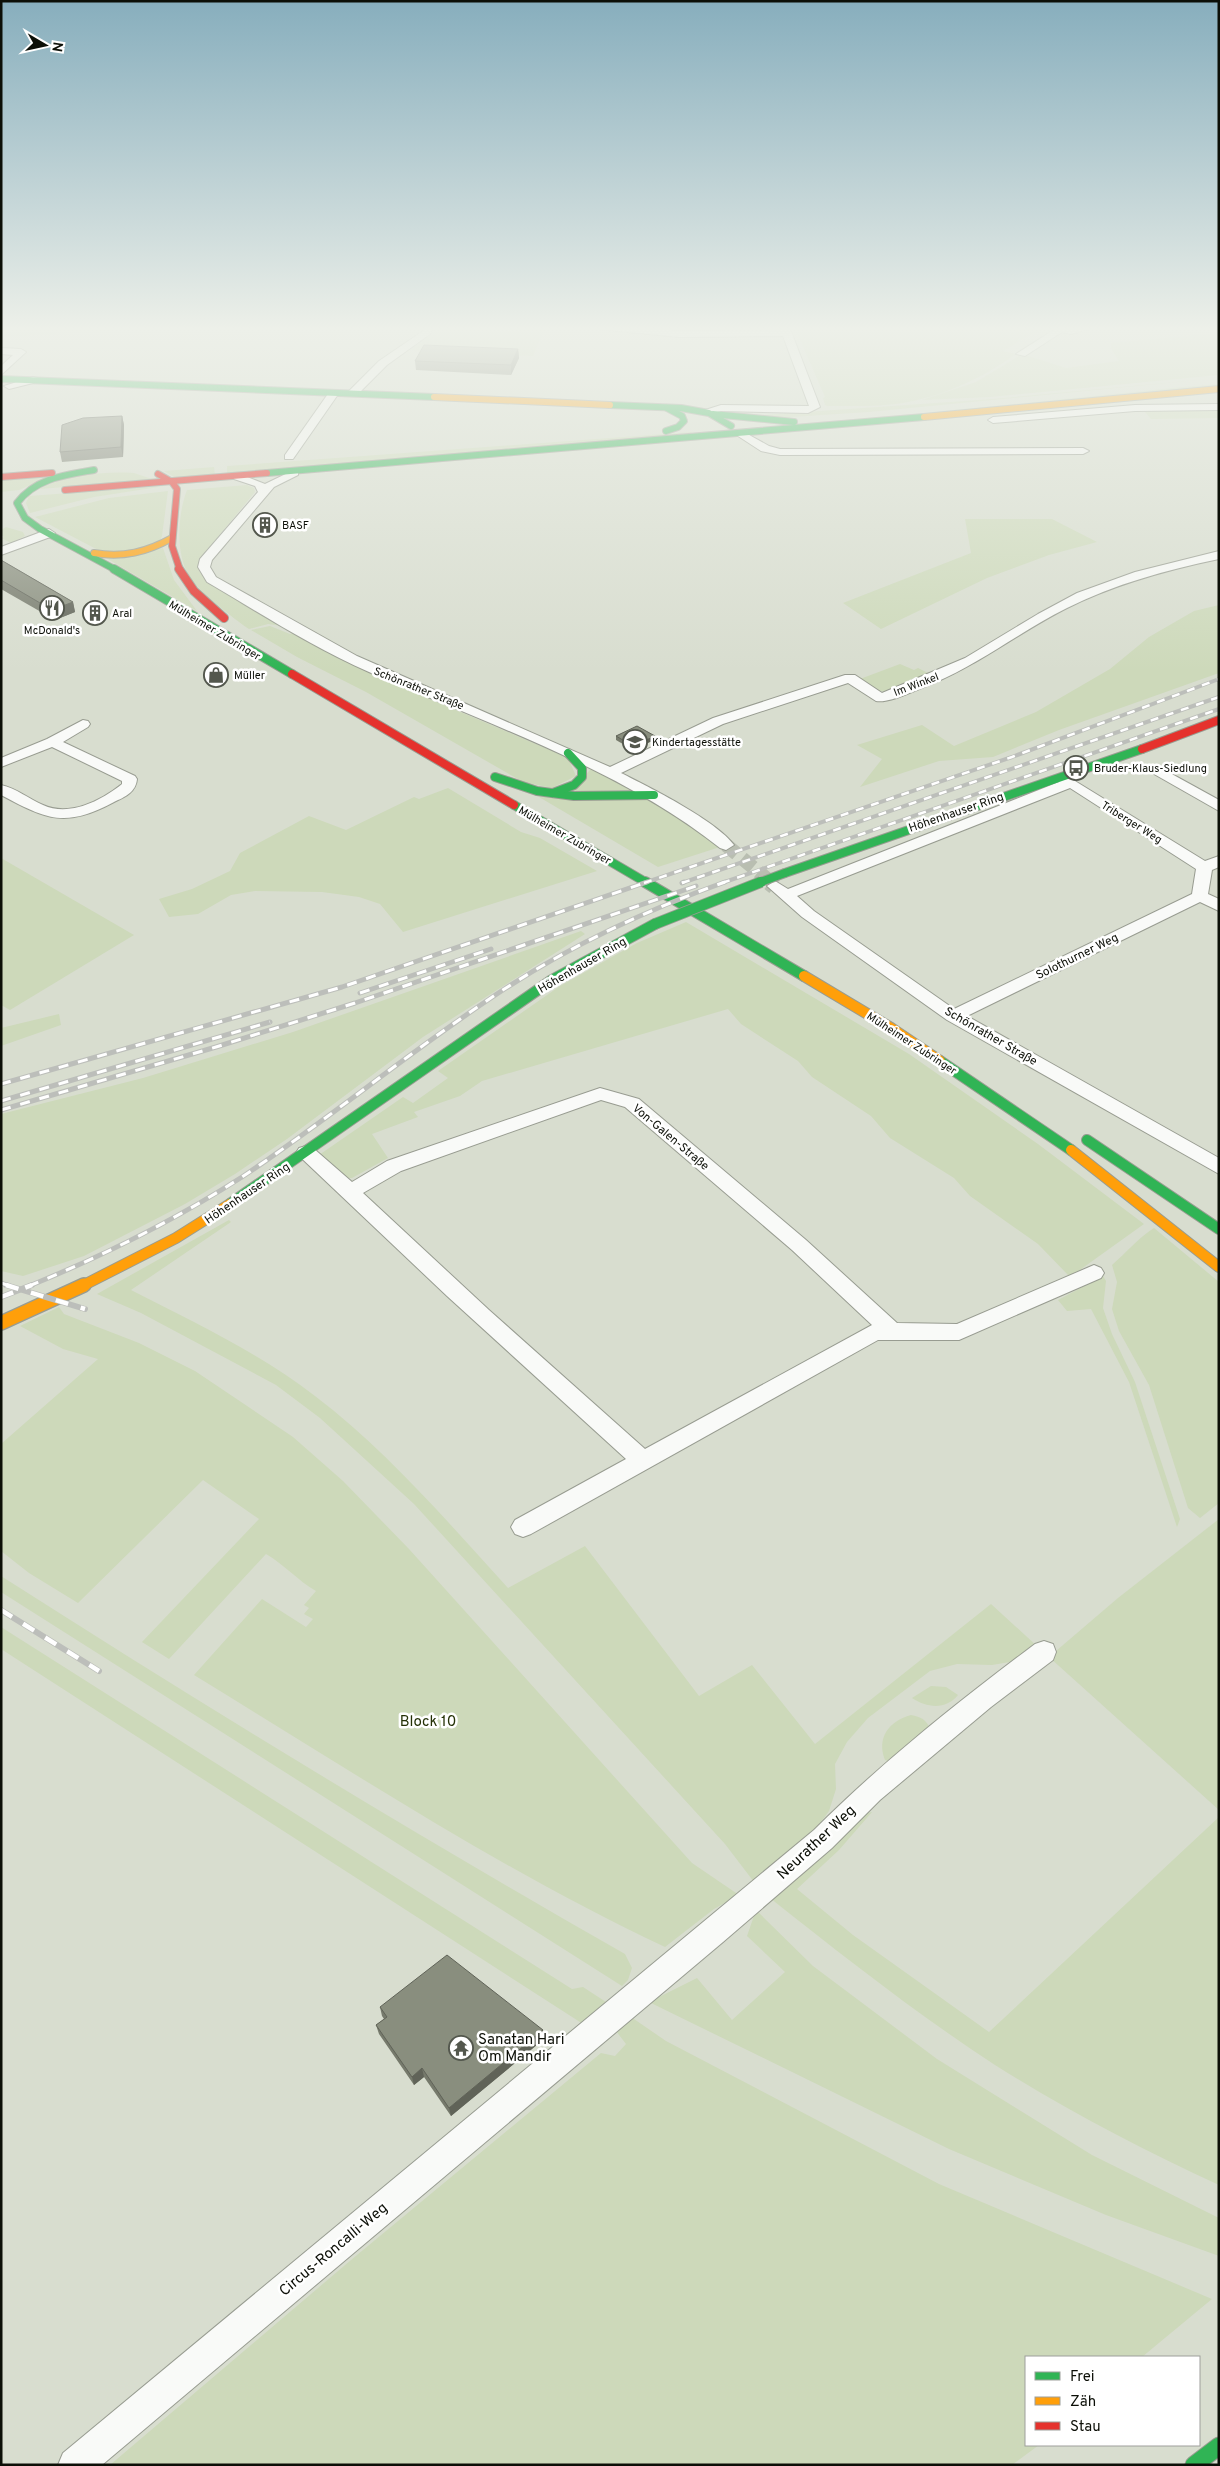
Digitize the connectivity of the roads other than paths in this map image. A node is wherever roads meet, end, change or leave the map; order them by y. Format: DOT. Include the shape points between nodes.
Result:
graph roads {
  1 [pos="296,441"];
  2 [pos="521,441"];
  3 [pos="661,441"];
  4 [pos="754,441"];
  5 [pos="422,448"];
  6 [pos="1083,451"];
  7 [pos="308,455"];
  8 [pos="284,457"];
  9 [pos="170,465"];
  10 [pos="109,469"];
  11 [pos="94,470"];
  12 [pos="294,473"];
  13 [pos="1,477"];
  14 [pos="238,477"];
  15 [pos="172,482"];
  16 [pos="263,491"];
  17 [pos="24,493"];
  18 [pos="7,494"];
  19 [pos="15,526"];
  20 [pos="49,534"];
  21 [pos="172,538"];
  22 [pos="82,550"];
  23 [pos="1,551"];
  24 [pos="1219,554"];
  25 [pos="236,626"];
  26 [pos="1219,720"];
  27 [pos="82,724"];
  28 [pos="52,742"];
  29 [pos="568,753"];
  30 [pos="1,763"];
  31 [pos="1159,771"];
  32 [pos="610,773"];
  33 [pos="1066,780"];
  34 [pos="1,789"];
  35 [pos="553,793"];
  36 [pos="654,795"];
  37 [pos="536,803"];
  38 [pos="1219,807"];
  39 [pos="726,845"];
  40 [pos="1219,861"];
  41 [pos="1204,867"];
  42 [pos="782,885"];
  43 [pos="698,895"];
  44 [pos="1200,896"];
  45 [pos="1219,906"];
  46 [pos="722,909"];
  47 [pos="953,1016"];
  48 [pos="306,1153"];
  49 [pos="1219,1167"];
  50 [pos="352,1191"];
  51 [pos="1219,1229"];
  52 [pos="1219,1241"];
  53 [pos="1219,1267"];
  54 [pos="1094,1273"];
  55 [pos="1,1323"];
  56 [pos="890,1329"];
  57 [pos="642,1460"];
  58 [pos="523,1527"];
  59 [pos="1044,1652"];
  60 [pos="590,2033"];
  61 [pos="1219,2446"];
  62 [pos="75,2465"];
  63 [pos="1194,2465"];
  1 -- 8 [label="street"];
  2 -- 5 [label="main road"];
  3 -- 12 [label="main road"];
  4 -- 6 [label="street" via="765,448 787,453"];
  7 -- 8 [label="main road"];
  9 -- 15 [label="main road" via="150,468"];
  10 -- 11 [label="main road"];
  11 -- 13 [label="main road"];
  11 -- 17 [label="main road" via="50,480"];
  12 -- 14 [label="main road"];
  12 -- 16 [label="street, Schönrather Straße" via="275,481"];
  14 -- 15 [label="main road"];
  14 -- 16 [label="street" via="259,484"];
  15 -- 17 [label="main road"];
  15 -- 21 [label="main road, Mülheimer Zubringer" via="177,492"];
  16 -- 29 [label="street, Schönrather Straße" via="206,559 204,567 211,579 370,668"];
  17 -- 18 [label="main road"];
  17 -- 20 [label="main road" via="18,504 20,512"];
  19 -- 20 [label="main road"];
  20 -- 22 [label="main road, Mülheimer Zubringer"];
  20 -- 23 [label="street"];
  21 -- 22 [label="main road" via="135,556 107,556"];
  21 -- 25 [label="main road, Mülheimer Zubringer" via="175,562 186,585 194,595"];
  22 -- 53 [label="main road, Mülheimer Zubringer" via="891,1028 1071,1150"];
  24 -- 32 [label="street, Im Winkel" via="1150,571 1090,592 1062,605 980,655 916,686 881,698 850,678 718,721"];
  26 -- 33 [label="main road, Höhenhauser Ring"];
  27 -- 28 [label="street"];
  28 -- 30 [label="street"];
  28 -- 34 [label="street" via="130,779 129,786 85,810 64,816 48,814"];
  29 -- 32 [label="street, Schönrather Straße"];
  29 -- 35 [label="main road" via="582,768 582,777 574,786"];
  31 -- 38 [label="street"];
  32 -- 36 [label="street, Schönrather Straße"];
  33 -- 41 [label="street, Triberger Weg"];
  33 -- 42 [label="street, Höhenhauser Ring"];
  33 -- 42 [label="main road, Höhenhauser Ring"];
  35 -- 36 [label="main road" via="574,796"];
  35 -- 37 [label="main road, Mülheimer Zubringer" via="537,791 491,775"];
  36 -- 39 [label="street, Schönrather Straße" via="681,810"];
  40 -- 41 [label="street"];
  41 -- 44 [label="street"];
  42 -- 47 [label="street, Schönrather Straße" via="808,914"];
  42 -- 48 [label="main road, Höhenhauser Ring, bridge" via="712,900 655,924 552,980"];
  43 -- 46 [label="main road"];
  44 -- 45 [label="street"];
  44 -- 47 [label="street, Solothurner Weg"];
  47 -- 49 [label="street, Schönrather Straße"];
  48 -- 50 [label="street"];
  48 -- 55 [label="main road, Höhenhauser Ring" via="210,1218 156,1249"];
  50 -- 56 [label="street, Von-Galen-Straße" via="394,1166 600,1094 632,1103 799,1245"];
  50 -- 57 [label="street" via="530,1362"];
  51 -- 52 [label="main road" via="1087,1140"];
  54 -- 56 [label="street" via="959,1332 937,1334"];
  56 -- 57 [label="street" via="873,1333"];
  57 -- 58 [label="street"];
  59 -- 60 [label="street, Neurather Weg" via="871,1791 823,1839"];
  60 -- 62 [label="street, Circus-Roncalli-Weg"];
  61 -- 63 [label="main road"];
}
